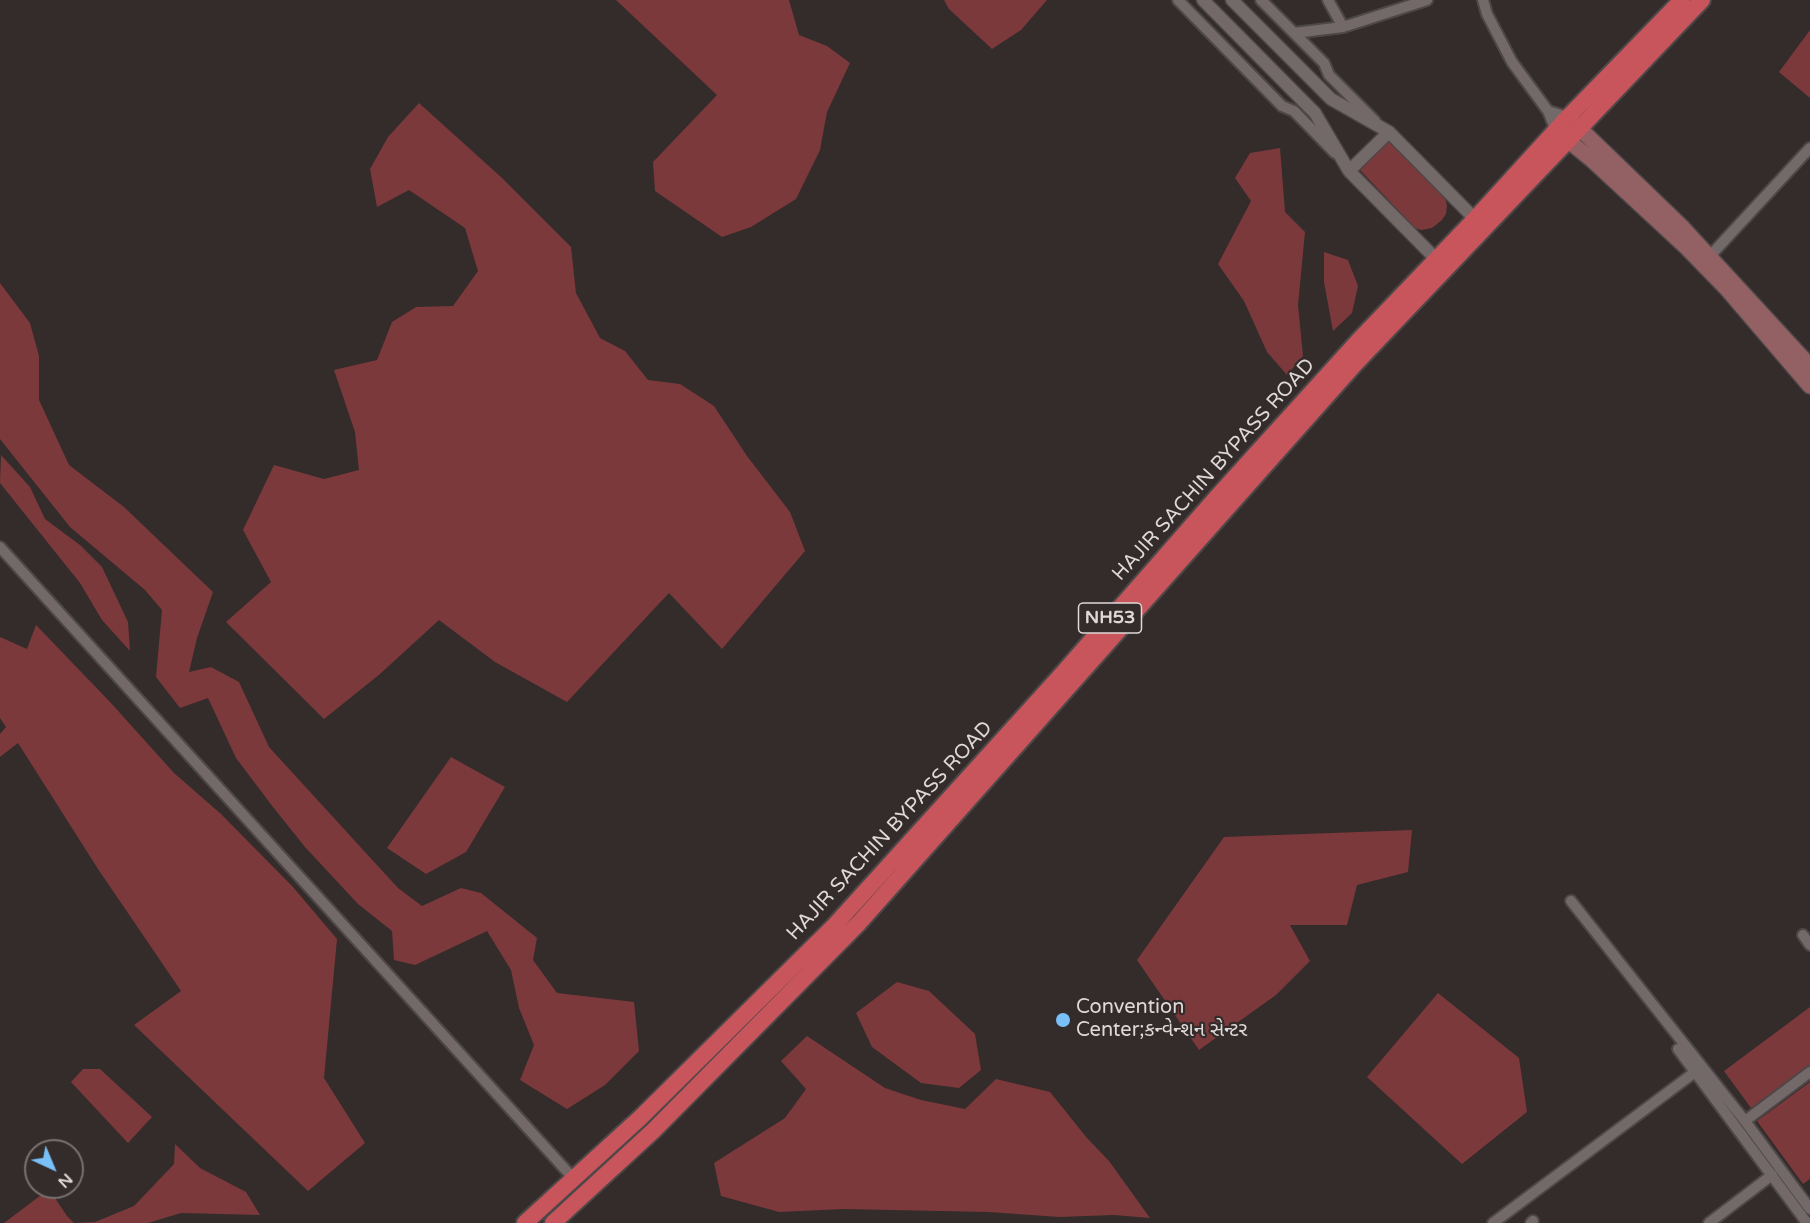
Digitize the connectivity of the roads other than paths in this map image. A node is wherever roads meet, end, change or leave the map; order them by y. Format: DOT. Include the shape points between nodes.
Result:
graph roads {
  1 [pos="1178,0"];
  2 [pos="1203,0"];
  3 [pos="1232,0"];
  4 [pos="1261,0"];
  5 [pos="1328,0"];
  6 [pos="1427,0"];
  7 [pos="1483,0"];
  8 [pos="1682,0"];
  9 [pos="1702,0"];
  10 [pos="1343,27"];
  11 [pos="1294,33"];
  12 [pos="1548,111"];
  13 [pos="1574,122"];
  14 [pos="1385,129"];
  15 [pos="1562,135"];
  16 [pos="1810,148"];
  17 [pos="1347,166"];
  18 [pos="1475,219"];
  19 [pos="1710,256"];
  20 [pos="1436,259"];
  21 [pos="1810,366"];
  22 [pos="1810,386"];
  23 [pos="0,547"];
  24 [pos="1571,901"];
  25 [pos="1803,935"];
  26 [pos="1810,945"];
  27 [pos="1678,1049"];
  28 [pos="1695,1072"];
  29 [pos="1810,1072"];
  30 [pos="1744,1121"];
  31 [pos="1772,1175"];
  32 [pos="574,1179"];
  33 [pos="1810,1209"];
  34 [pos="525,1223"];
  35 [pos="554,1223"];
  36 [pos="1492,1223"];
  37 [pos="1709,1223"];
  38 [pos="1807,1223"];
  1 -- 17 [label="street"];
  2 -- 17 [label="street" via="1316,113"];
  3 -- 14 [label="street" via="1330,99"];
  4 -- 11 [label="street"];
  5 -- 10 [label="street"];
  6 -- 10 [label="street"];
  7 -- 12 [label="street" via="1512,62"];
  8 -- 13 [label="highway, HAJIR SACHIN BYPASS ROAD / NH53"];
  9 -- 13 [label="highway, NH53"];
  10 -- 11 [label="street"];
  11 -- 14 [label="street" via="1324,63 1329,75"];
  12 -- 13 [label="street"];
  12 -- 15 [label="street"];
  13 -- 15 [label="highway, HAJIR SACHIN BYPASS ROAD / NH53"];
  13 -- 19 [label="main road"];
  14 -- 17 [label="street"];
  14 -- 18 [label="street"];
  15 -- 18 [label="highway, HAJIR SACHIN BYPASS ROAD / NH53"];
  15 -- 22 [label="main road" via="1686,247"];
  15 -- 35 [label="highway, NH53" via="859,923 653,1131"];
  16 -- 19 [label="street"];
  17 -- 20 [label="street"];
  18 -- 20 [label="highway, HAJIR SACHIN BYPASS ROAD / NH53"];
  19 -- 21 [label="main road"];
  20 -- 32 [label="highway, HAJIR SACHIN BYPASS ROAD / NH53" via="1359,339 833,927"];
  23 -- 32 [label="street"];
  24 -- 30 [label="street"];
  25 -- 26 [label="street"];
  27 -- 28 [label="street"];
  28 -- 31 [label="street"];
  28 -- 36 [label="street"];
  29 -- 30 [label="street"];
  30 -- 33 [label="street"];
  31 -- 37 [label="street"];
  31 -- 38 [label="street"];
  32 -- 34 [label="highway, HAJIR SACHIN BYPASS ROAD / NH53"];
}
